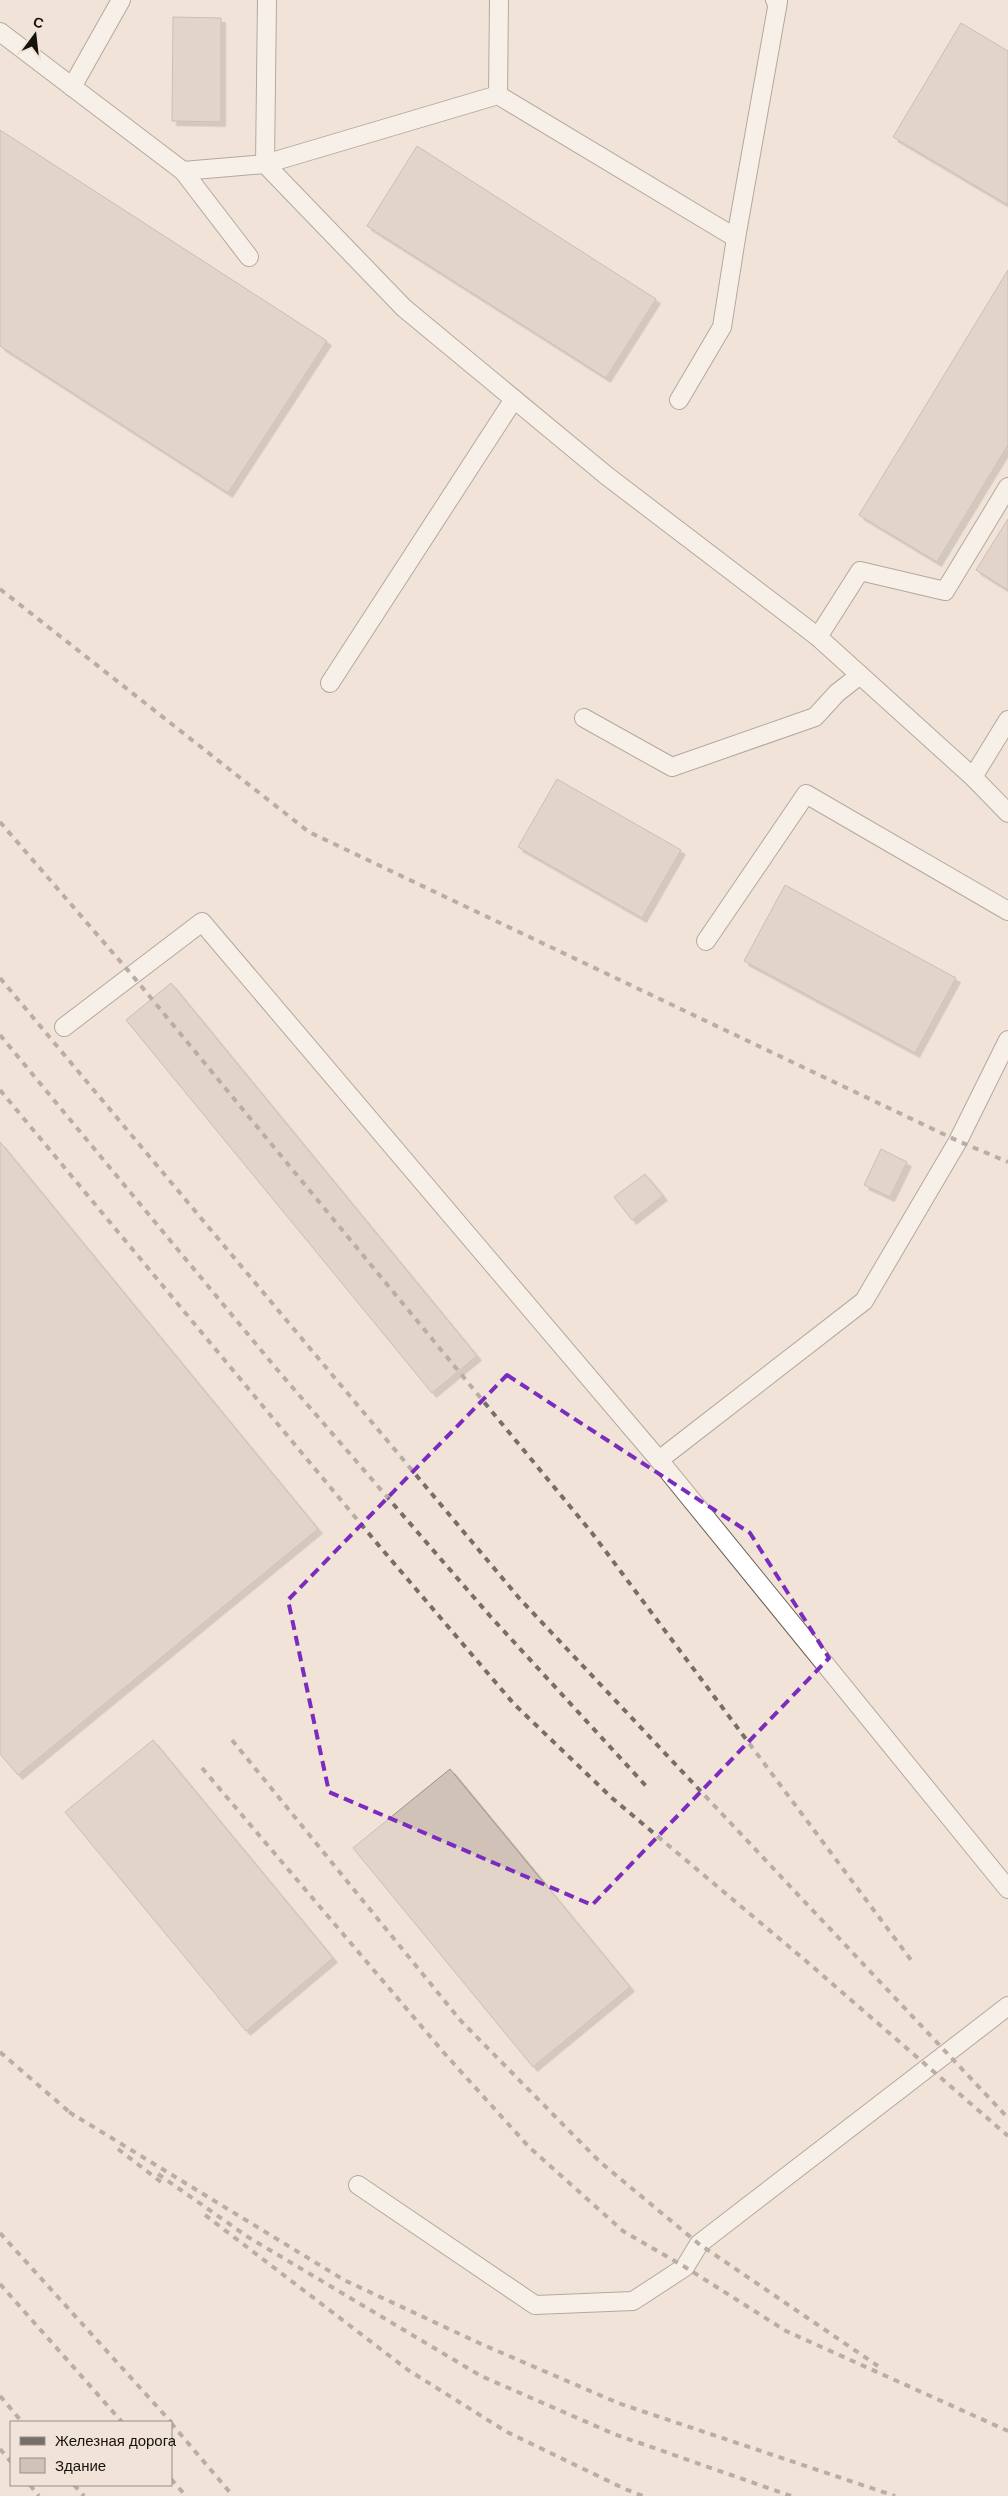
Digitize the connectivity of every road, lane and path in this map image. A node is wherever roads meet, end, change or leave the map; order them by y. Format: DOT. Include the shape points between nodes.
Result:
graph roads {
  1 [pos="121,0"];
  2 [pos="267,0"];
  3 [pos="499,0"];
  4 [pos="779,1"];
  5 [pos="0,32"];
  6 [pos="72,87"];
  7 [pos="498,95"];
  8 [pos="265,164"];
  9 [pos="183,171"];
  10 [pos="736,238"];
  11 [pos="249,257"];
  12 [pos="514,399"];
  13 [pos="679,400"];
  14 [pos="1008,487"];
  15 [pos="818,637"];
  16 [pos="860,675"];
  17 [pos="330,684"];
  18 [pos="584,718"];
  19 [pos="1008,720"];
  20 [pos="973,777"];
  21 [pos="1008,813"];
  22 [pos="1008,910"];
  23 [pos="706,942"];
  24 [pos="64,1026"];
  25 [pos="1008,1040"];
  26 [pos="659,1460"];
  27 [pos="1008,1889"];
  28 [pos="1008,2006"];
  29 [pos="358,2185"];
  1 -- 6 [label="lane"];
  2 -- 8 [label="lane"];
  3 -- 7 [label="lane"];
  4 -- 10 [label="lane"];
  5 -- 6 [label="lane"];
  6 -- 9 [label="lane"];
  7 -- 8 [label="lane"];
  7 -- 10 [label="lane"];
  8 -- 9 [label="lane"];
  8 -- 12 [label="lane" via="404,308"];
  9 -- 11 [label="lane"];
  10 -- 13 [label="lane" via="722,327"];
  12 -- 15 [label="lane" via="606,476"];
  12 -- 17 [label="lane"];
  14 -- 15 [label="lane" via="945,591 860,571"];
  15 -- 16 [label="lane"];
  16 -- 18 [label="lane" via="837,693 815,717 672,767"];
  16 -- 20 [label="lane"];
  19 -- 20 [label="lane"];
  20 -- 21 [label="lane"];
  22 -- 23 [label="lane" via="806,794"];
  24 -- 26 [label="lane" via="202,922"];
  25 -- 26 [label="lane" via="958,1141 864,1301"];
  26 -- 27 [label="lane"];
  28 -- 29 [label="lane" via="700,2244 685,2267 633,2301 536,2305"];
}
